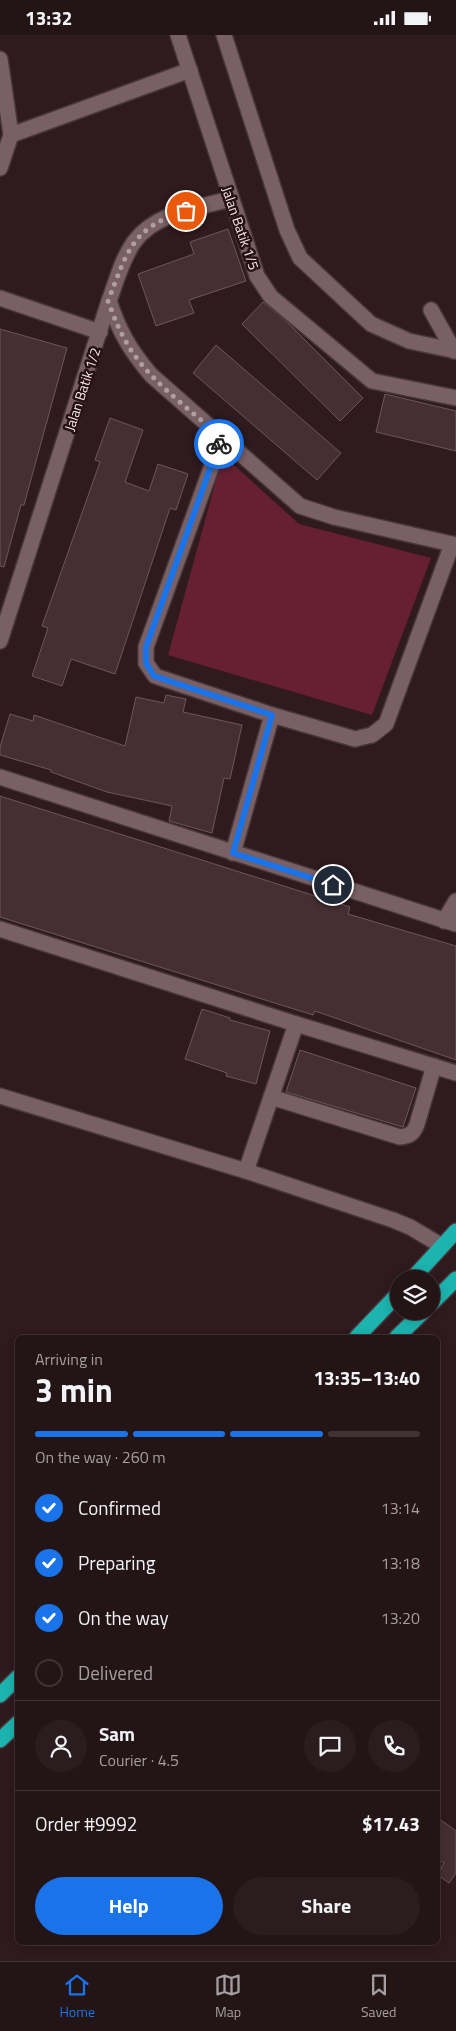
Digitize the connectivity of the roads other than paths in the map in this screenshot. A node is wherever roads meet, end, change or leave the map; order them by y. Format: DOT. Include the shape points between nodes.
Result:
graph roads {
  1 [pos="178,35"];
  2 [pos="224,35"];
  3 [pos="0,59"];
  4 [pos="190,70"];
  5 [pos="11,135"];
  6 [pos="0,168"];
  7 [pos="230,199"];
  8 [pos="0,298"];
  9 [pos="108,301"];
  10 [pos="431,310"];
  11 [pos="100,332"];
  12 [pos="455,351"];
  13 [pos="456,398"];
  14 [pos="222,438"];
  15 [pos="454,545"];
  16 [pos="0,641"];
  17 [pos="272,715"];
  18 [pos="0,777"];
  19 [pos="233,853"];
  20 [pos="456,901"];
  21 [pos="450,922"];
  22 [pos="0,929"];
  23 [pos="296,1024"];
  24 [pos="434,1066"];
  25 [pos="456,1073"];
  26 [pos="0,1096"];
  27 [pos="270,1097"];
  28 [pos="246,1171"];
  29 [pos="456,1231"];
  30 [pos="442,1246"];
  31 [pos="420,1270"];
  32 [pos="456,1279"];
  33 [pos="440,1295"];
  34 [pos="390,1302"];
  35 [pos="415,1320"];
  36 [pos="359,1335"];
  37 [pos="399,1335"];
  38 [pos="15,1680"];
  39 [pos="0,1695"];
  40 [pos="15,1726"];
  41 [pos="0,1740"];
  1 -- 4 [label="street, Jalan Batik 1/5"];
  2 -- 12 [label="street" via="287,230 300,258 371,324 409,341"];
  3 -- 5 [label="street"];
  4 -- 5 [label="street"];
  4 -- 7 [label="street, Jalan Batik 1/5"];
  5 -- 6 [label="street"];
  7 -- 9 [label="street, Jalan Batik 1/2" via="172,215 148,227 131,248"];
  7 -- 13 [label="street, Jalan Batik 1/5" via="257,276 272,297 372,381"];
  8 -- 11 [label="street"];
  9 -- 11 [label="street, Jalan Batik 1/2"];
  9 -- 14 [label="street" via="133,353 152,375"];
  10 -- 12 [label="street"];
  11 -- 16 [label="street, Jalan Batik 1/2"];
  14 -- 15 [label="street" via="300,506"];
  14 -- 17 [label="street" via="146,647 146,663 154,676"];
  15 -- 17 [label="street" via="386,723 372,735 355,739"];
  17 -- 19 [label="street"];
  18 -- 19 [label="street"];
  19 -- 21 [label="street"];
  20 -- 21 [label="street"];
  22 -- 23 [label="street"];
  23 -- 24 [label="street"];
  23 -- 27 [label="street"];
  24 -- 25 [label="street"];
  24 -- 27 [label="street" via="417,1124 409,1136 400,1137"];
  26 -- 28 [label="street"];
  27 -- 28 [label="street"];
  28 -- 30 [label="street" via="393,1220"];
  29 -- 30 [label="highway"];
  30 -- 31 [label="highway"];
  32 -- 33 [label="highway"];
  34 -- 36 [label="highway"];
  35 -- 37 [label="highway"];
  38 -- 39 [label="highway"];
  40 -- 41 [label="highway"];
}
